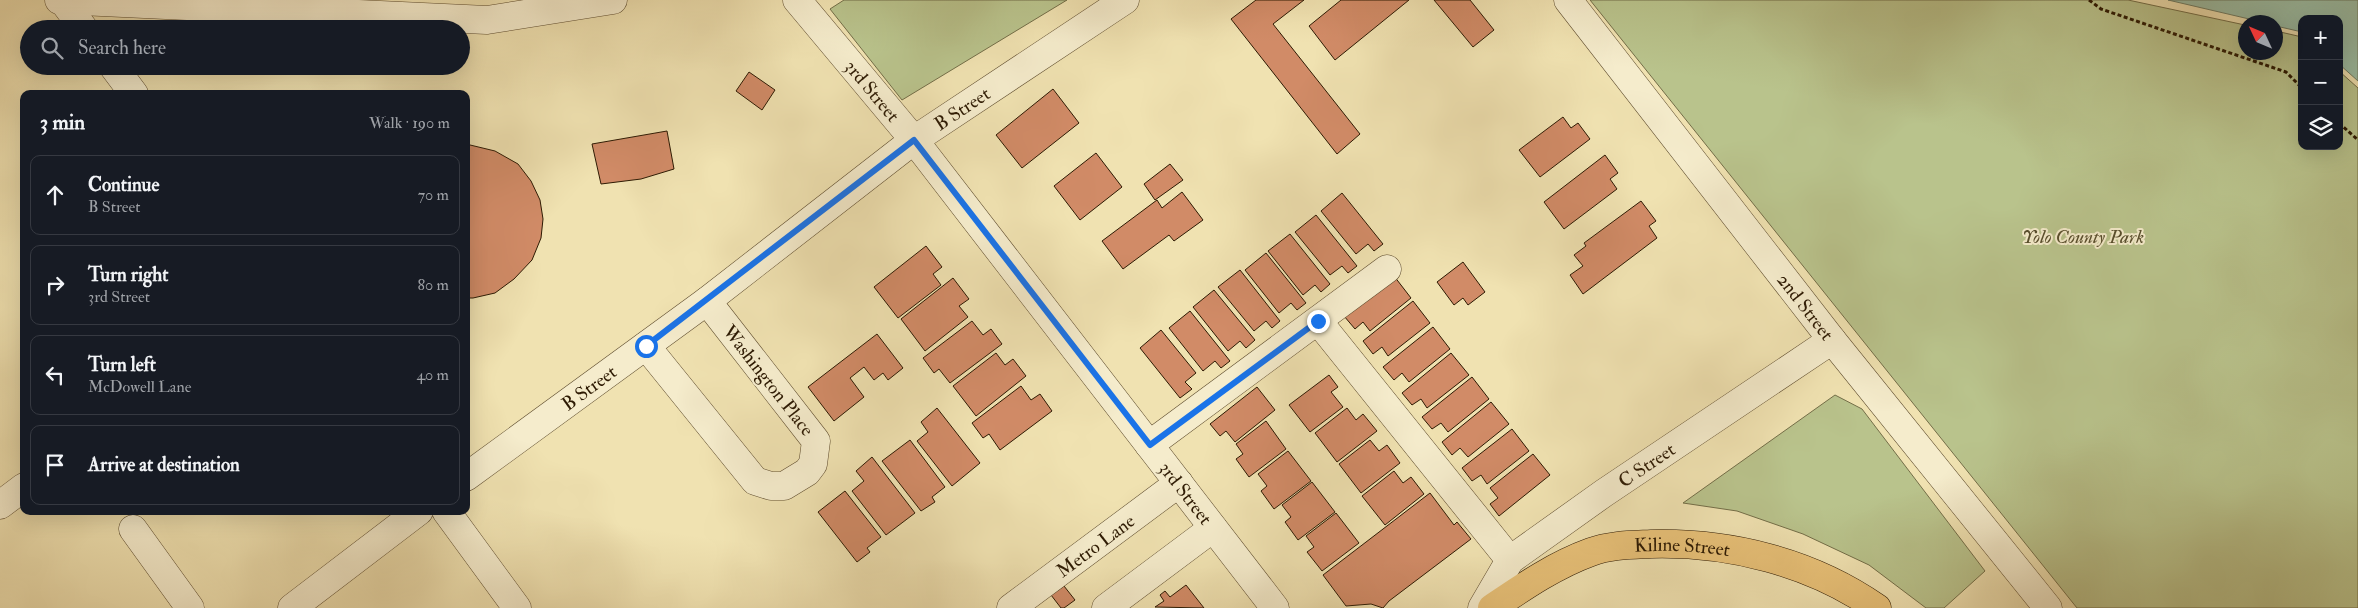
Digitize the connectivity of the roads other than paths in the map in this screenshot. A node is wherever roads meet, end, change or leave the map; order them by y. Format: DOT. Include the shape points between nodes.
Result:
graph roads {
  1 [pos="613,0"];
  2 [pos="797,0"];
  3 [pos="1125,0"];
  4 [pos="1568,0"];
  5 [pos="61,1"];
  6 [pos="77,20"];
  7 [pos="120,75"];
  8 [pos="131,90"];
  9 [pos="914,140"];
  10 [pos="1388,269"];
  11 [pos="707,301"];
  12 [pos="1318,321"];
  13 [pos="1832,340"];
  14 [pos="646,346"];
  15 [pos="1150,445"];
  16 [pos="470,473"];
  17 [pos="1179,483"];
  18 [pos="20,490"];
  19 [pos="0,505"];
  20 [pos="414,515"];
  21 [pos="449,515"];
  22 [pos="1213,528"];
  23 [pos="133,529"];
  24 [pos="1510,560"];
  25 [pos="2040,605"];
  26 [pos="190,608"];
  27 [pos="292,608"];
  28 [pos="517,608"];
  29 [pos="1011,608"];
  30 [pos="1106,608"];
  31 [pos="1275,608"];
  32 [pos="1482,608"];
  33 [pos="1492,608"];
  34 [pos="1877,608"];
  1 -- 5 [label="street" via="487,20"];
  2 -- 9 [label="street, 3rd Street"];
  3 -- 9 [label="street, B Street"];
  4 -- 13 [label="street, 2nd Street"];
  5 -- 6 [label="street"];
  7 -- 8 [label="street"];
  9 -- 11 [label="street, B Street"];
  9 -- 15 [label="street, 3rd Street"];
  10 -- 12 [label="street"];
  11 -- 14 [label="street, B Street"];
  11 -- 14 [label="street, Washington Place" via="816,441 813,464 807,472 784,486 755,481"];
  12 -- 15 [label="street"];
  12 -- 24 [label="street"];
  13 -- 24 [label="street, C Street"];
  13 -- 25 [label="street, 2nd Street"];
  14 -- 16 [label="street, B Street"];
  15 -- 17 [label="street, 3rd Street"];
  17 -- 22 [label="street, 3rd Street"];
  17 -- 29 [label="street, Metro Lane"];
  18 -- 19 [label="street"];
  20 -- 27 [label="street"];
  21 -- 28 [label="street"];
  22 -- 30 [label="street"];
  22 -- 31 [label="street, 3rd Street"];
  23 -- 26 [label="street"];
  24 -- 32 [label="street, C Street"];
  33 -- 34 [label="main road, Kiline Street" via="1529,584 1591,552 1612,546 1665,544 1724,548 1762,556 1826,579"];
}
